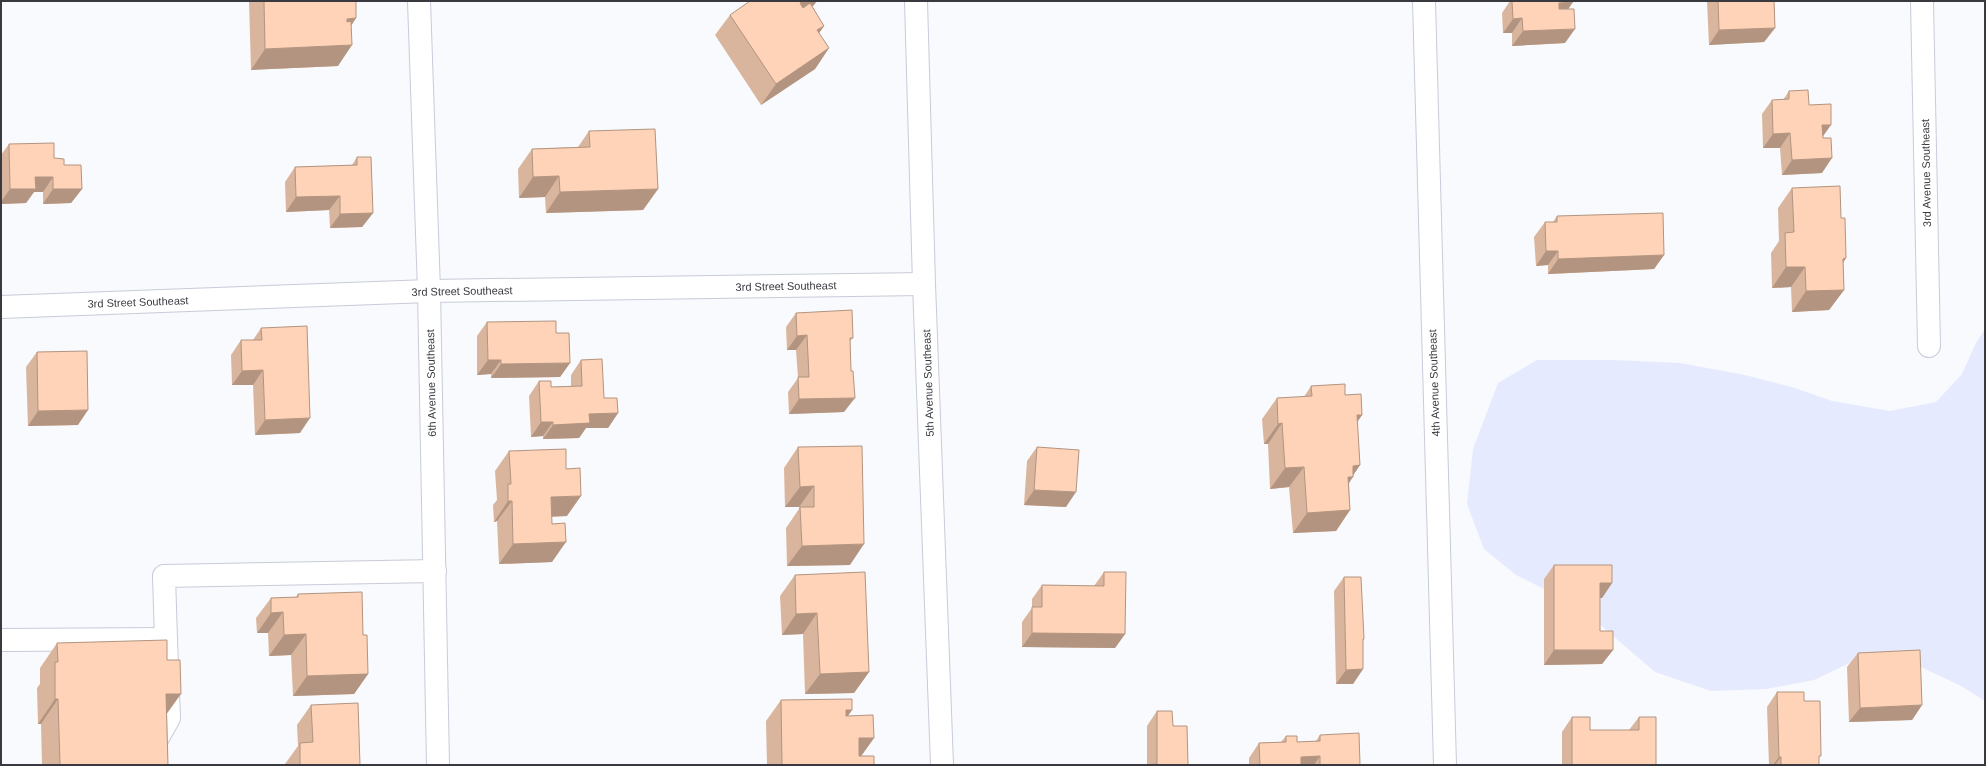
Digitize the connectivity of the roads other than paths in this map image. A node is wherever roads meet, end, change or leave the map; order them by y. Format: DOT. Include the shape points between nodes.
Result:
graph roads {
  1 [pos="419,1"];
  2 [pos="916,1"];
  3 [pos="1424,1"];
  4 [pos="1922,1"];
  5 [pos="924,284"];
  6 [pos="429,291"];
  7 [pos="1,307"];
  8 [pos="1929,346"];
  9 [pos="435,571"];
  10 [pos="166,639"];
  11 [pos="1,640"];
  12 [pos="156,765"];
  13 [pos="438,765"];
  14 [pos="942,765"];
  15 [pos="1445,765"];
  1 -- 6 [label="street, 6th Avenue Southeast"];
  2 -- 5 [label="street, 5th Avenue Southeast"];
  3 -- 15 [label="street, 4th Avenue Southeast"];
  4 -- 8 [label="street, 3rd Avenue Southeast"];
  5 -- 6 [label="street, 3rd Street Southeast"];
  5 -- 14 [label="street, 5th Avenue Southeast"];
  6 -- 7 [label="street, 3rd Street Southeast"];
  6 -- 9 [label="street, 6th Avenue Southeast"];
  9 -- 10 [label="street" via="164,576"];
  9 -- 13 [label="street, 6th Avenue Southeast"];
  10 -- 11 [label="street"];
  10 -- 12 [label="street" via="169,718 156,741"];
}
